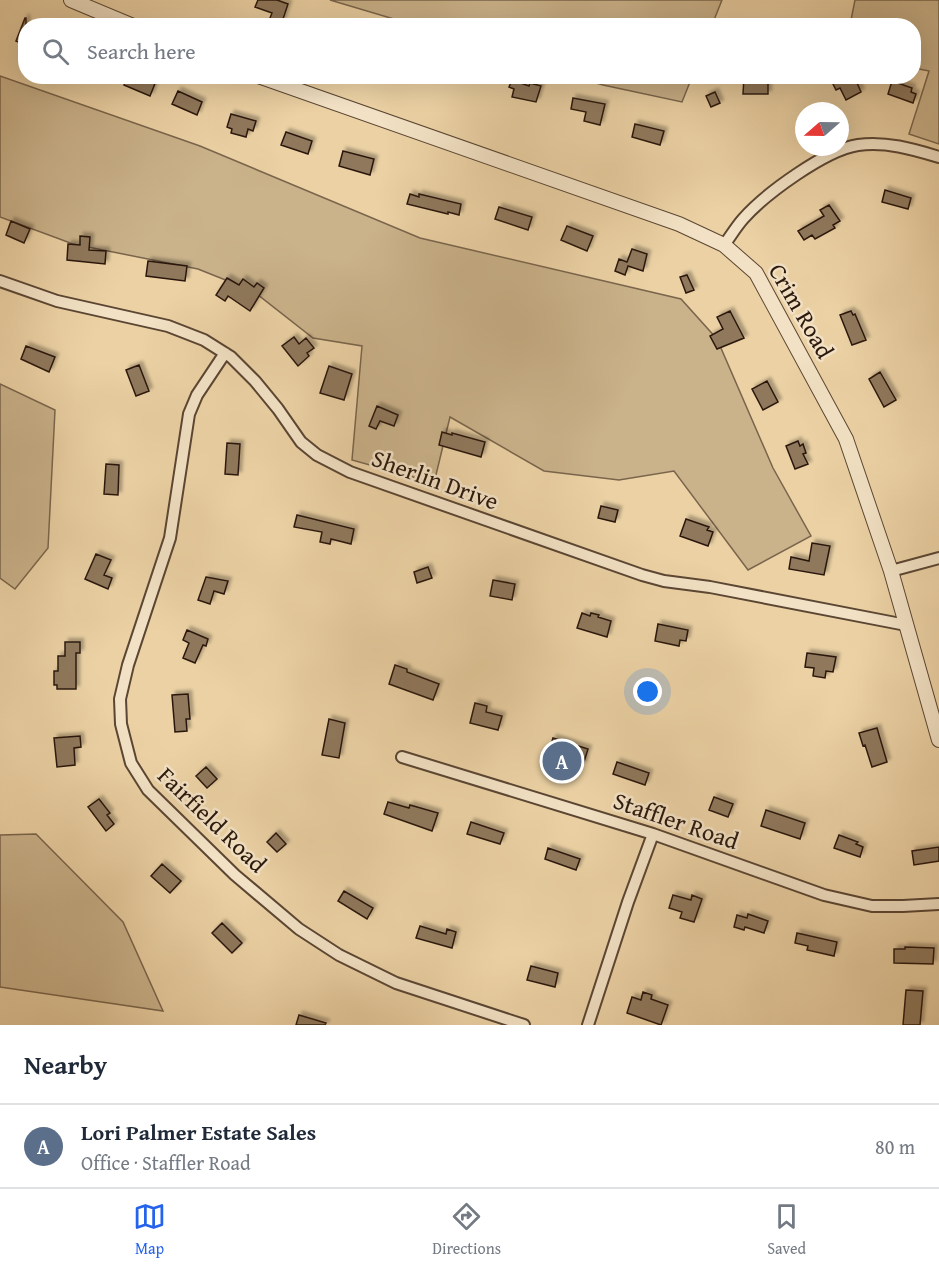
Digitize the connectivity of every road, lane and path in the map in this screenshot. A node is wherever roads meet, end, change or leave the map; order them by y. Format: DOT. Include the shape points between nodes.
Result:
graph roads {
  1 [pos="72,0"];
  2 [pos="114,18"];
  3 [pos="281,84"];
  4 [pos="939,157"];
  5 [pos="724,245"];
  6 [pos="0,281"];
  7 [pos="225,353"];
  8 [pos="939,558"];
  9 [pos="891,571"];
  10 [pos="906,625"];
  11 [pos="939,740"];
  12 [pos="402,757"];
  13 [pos="653,834"];
  14 [pos="939,904"];
  15 [pos="524,1025"];
  16 [pos="588,1025"];
  1 -- 2 [label="street"];
  3 -- 5 [label="street, Crim Road" via="679,224"];
  4 -- 5 [label="street" via="891,144 859,145 840,151 814,162 757,205"];
  5 -- 9 [label="street, Crim Road" via="764,285 846,439"];
  6 -- 7 [label="street, Sherlin Drive" via="57,301 186,332"];
  7 -- 10 [label="street, Sherlin Drive" via="255,381 301,442 317,455 350,471 653,578"];
  7 -- 15 [label="street, Fairfield Road" via="189,414 170,538 120,699 120,724 131,764 148,790 236,875 331,950 396,983"];
  8 -- 9 [label="street"];
  9 -- 10 [label="street, Crim Road"];
  10 -- 11 [label="street, Crim Road"];
  12 -- 13 [label="street, Staffler Road"];
  13 -- 14 [label="street, Staffler Road" via="856,903"];
  13 -- 16 [label="street"];
}
